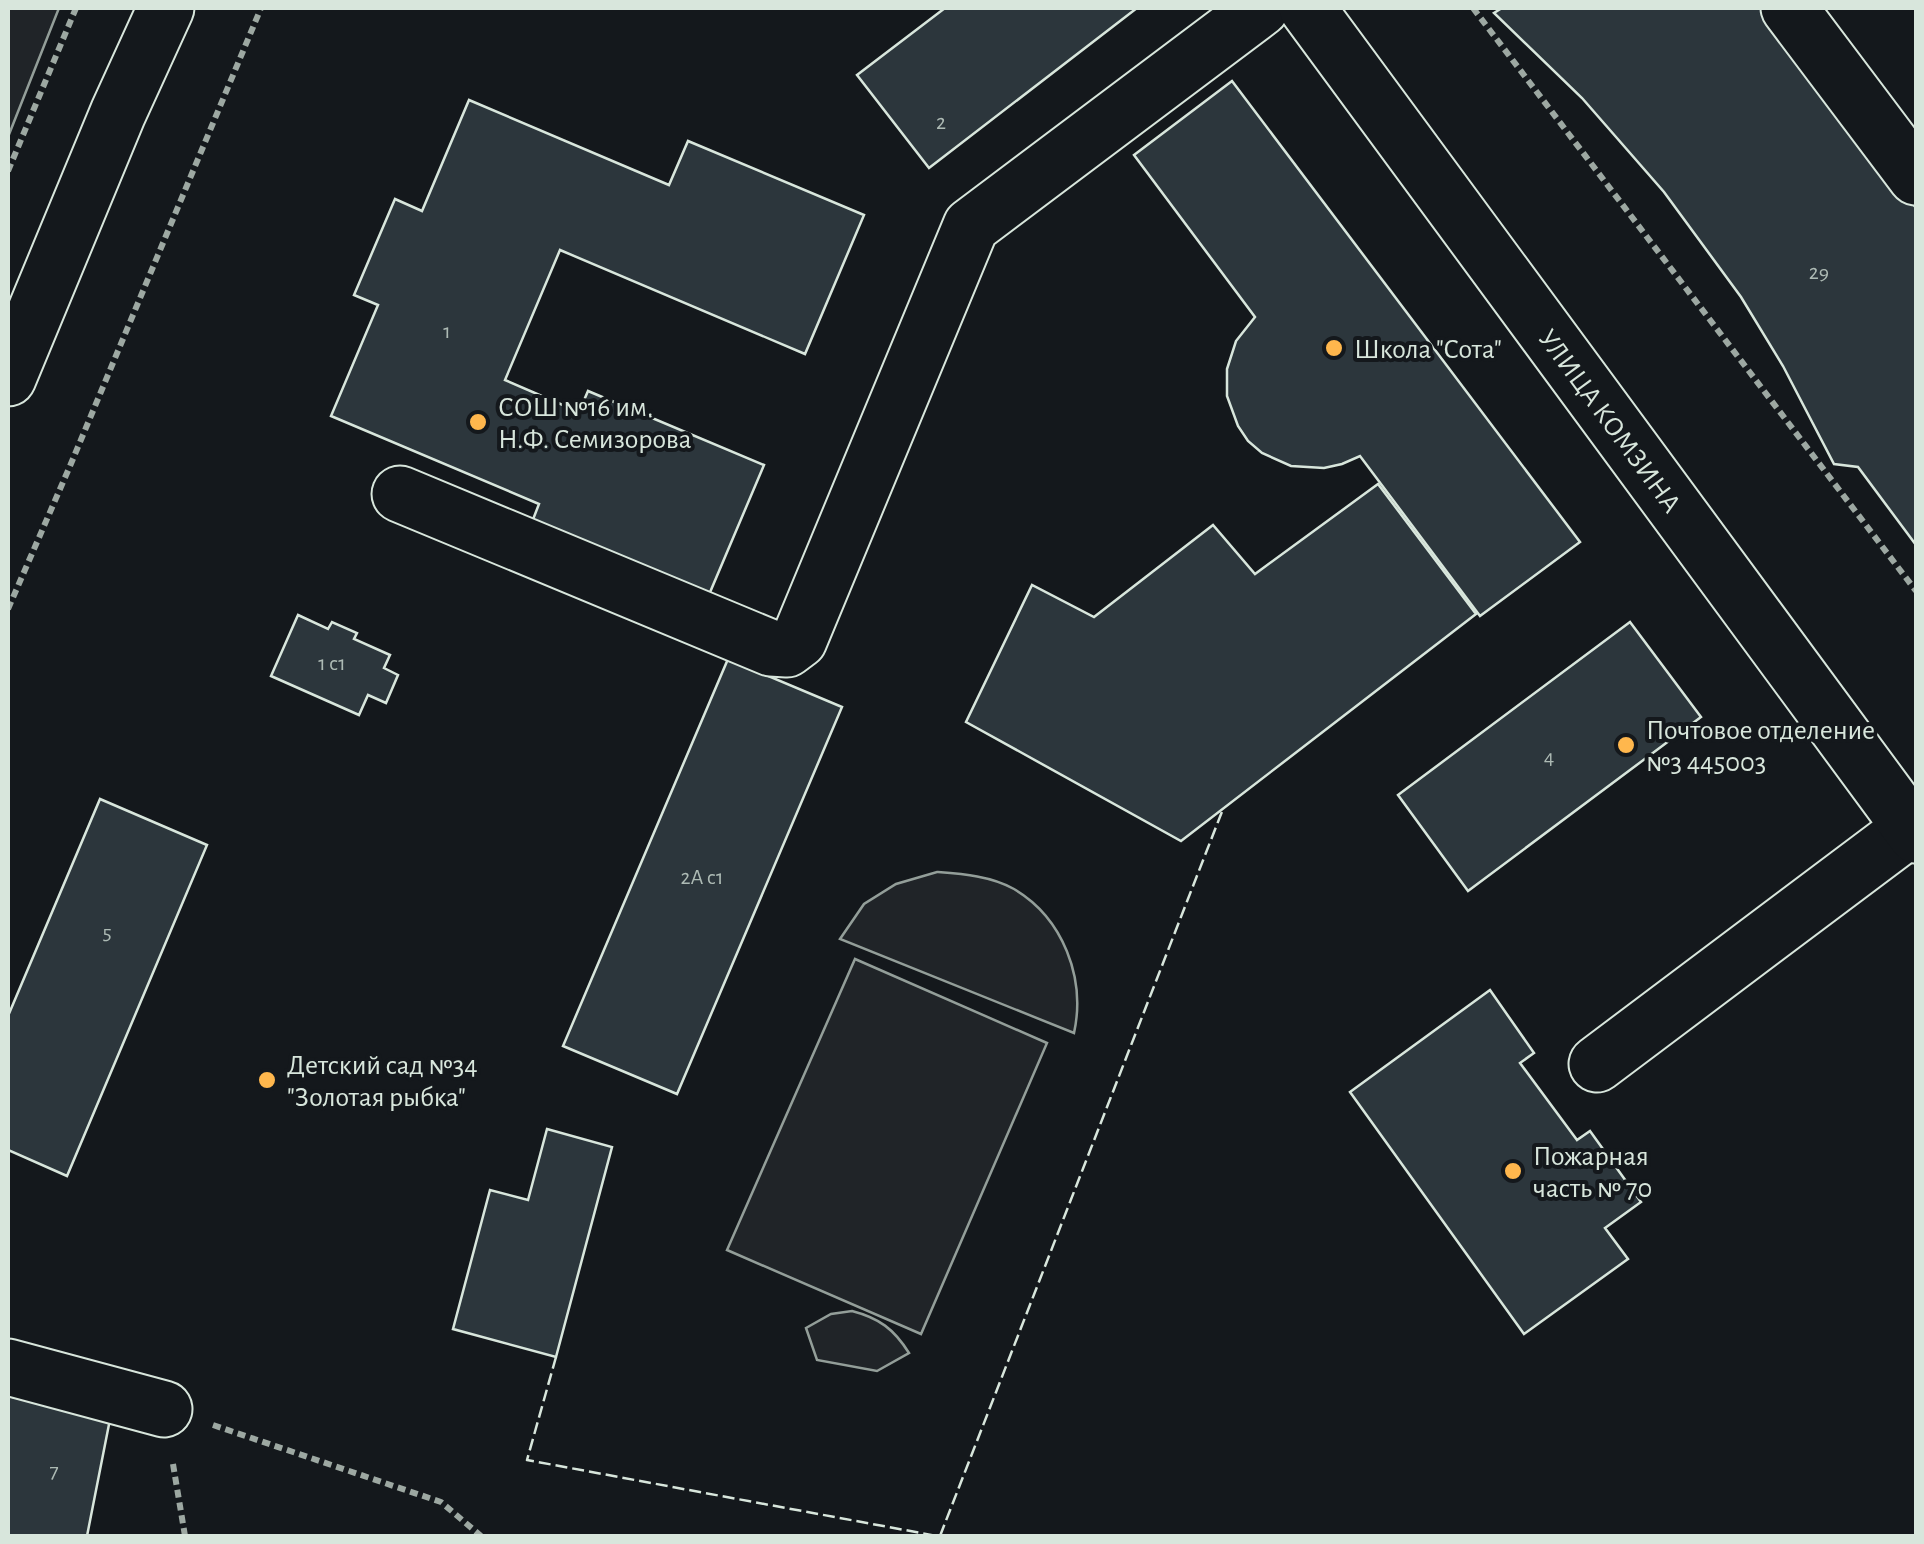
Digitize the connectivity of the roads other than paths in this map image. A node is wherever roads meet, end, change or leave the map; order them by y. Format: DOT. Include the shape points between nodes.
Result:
graph roads {
  1 [pos="166,8"];
  2 [pos="1262,8"];
  3 [pos="1307,8"];
  4 [pos="1788,8"];
  5 [pos="1916,177"];
  6 [pos="8,378"];
  7 [pos="400,494"];
  8 [pos="1914,832"];
  9 [pos="1597,1064"];
  10 [pos="8,1367"];
  11 [pos="164,1409"];
  1 -- 6 [label="main road"];
  2 -- 7 [label="main road" via="971,226 799,640 788,649 770,648"];
  3 -- 8 [label="main road, УЛИЦА КОМЗИНА"];
  4 -- 5 [label="main road"];
  8 -- 9 [label="main road"];
  10 -- 11 [label="main road"];
}
